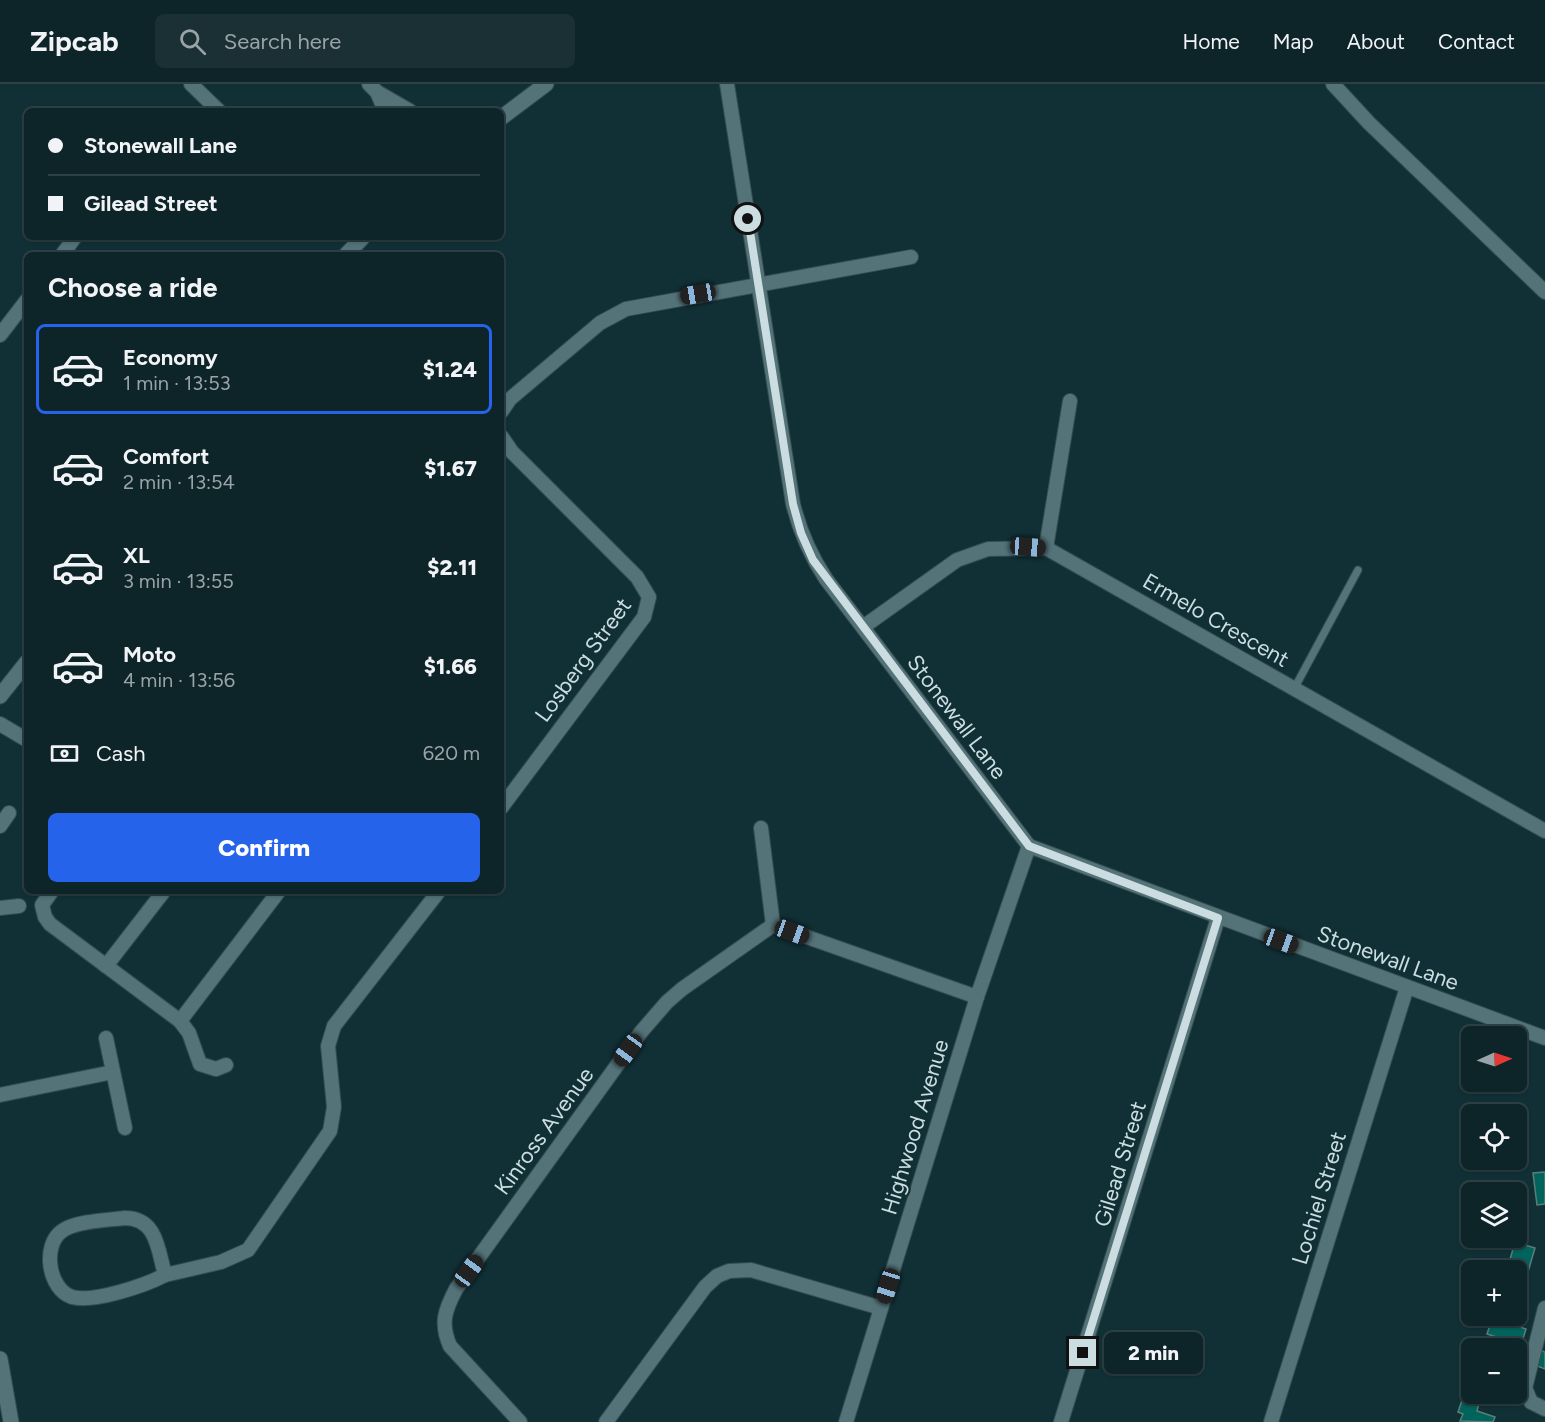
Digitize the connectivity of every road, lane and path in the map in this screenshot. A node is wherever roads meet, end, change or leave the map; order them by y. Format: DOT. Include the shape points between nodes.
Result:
graph roads {
  1 [pos="191,84"];
  2 [pos="544,84"];
  3 [pos="728,84"];
  4 [pos="1333,84"];
  5 [pos="373,88"];
  6 [pos="216,108"];
  7 [pos="383,108"];
  8 [pos="405,108"];
  9 [pos="504,116"];
  10 [pos="910,257"];
  11 [pos="758,284"];
  12 [pos="1545,292"];
  13 [pos="24,304"];
  14 [pos="0,335"];
  15 [pos="1070,401"];
  16 [pos="504,407"];
  17 [pos="504,440"];
  18 [pos="1046,548"];
  19 [pos="1358,570"];
  20 [pos="862,627"];
  21 [pos="24,666"];
  22 [pos="1294,689"];
  23 [pos="0,696"];
  24 [pos="0,724"];
  25 [pos="24,738"];
  26 [pos="504,804"];
  27 [pos="9,813"];
  28 [pos="0,826"];
  29 [pos="761,828"];
  30 [pos="1545,831"];
  31 [pos="1029,846"];
  32 [pos="50,894"];
  33 [pos="162,894"];
  34 [pos="277,894"];
  35 [pos="437,894"];
  36 [pos="19,906"];
  37 [pos="0,909"];
  38 [pos="1218,918"];
  39 [pos="773,925"];
  40 [pos="106,966"];
  41 [pos="1407,987"];
  42 [pos="976,997"];
  43 [pos="180,1020"];
  44 [pos="106,1038"];
  45 [pos="1545,1038"];
  46 [pos="226,1065"];
  47 [pos="113,1072"];
  48 [pos="0,1095"];
  49 [pos="125,1128"];
  50 [pos="165,1275"];
  51 [pos="881,1308"];
  52 [pos="1545,1308"];
  53 [pos="0,1359"];
  54 [pos="1545,1409"];
  55 [pos="11,1422"];
  56 [pos="520,1422"];
  57 [pos="606,1422"];
  58 [pos="846,1422"];
  59 [pos="1061,1422"];
  60 [pos="1271,1422"];
  1 -- 6 [label="street"];
  2 -- 9 [label="street"];
  3 -- 11 [label="street, Stonewall Lane"];
  4 -- 12 [label="street"];
  5 -- 7 [label="street"];
  5 -- 8 [label="street"];
  10 -- 11 [label="street"];
  11 -- 16 [label="street" via="639,305 613,314"];
  11 -- 20 [label="street, Stonewall Lane" via="801,533 813,560"];
  13 -- 14 [label="street"];
  15 -- 18 [label="street"];
  17 -- 26 [label="street, Losberg Street" via="637,577 649,597 644,617"];
  18 -- 20 [label="street" via="988,549 957,560"];
  18 -- 22 [label="street, Ermelo Crescent"];
  19 -- 22 [label="lane"];
  20 -- 31 [label="street, Stonewall Lane"];
  21 -- 23 [label="street"];
  22 -- 30 [label="street, Ermelo Crescent"];
  24 -- 25 [label="street"];
  27 -- 28 [label="street"];
  29 -- 39 [label="street"];
  31 -- 38 [label="street, Stonewall Lane"];
  31 -- 42 [label="street, Highwood Avenue"];
  32 -- 40 [label="street" via="42,905 45,917"];
  33 -- 40 [label="street"];
  34 -- 43 [label="street"];
  35 -- 50 [label="street" via="334,1026 328,1046 334,1107 330,1131 255,1242 242,1254 221,1262"];
  36 -- 37 [label="street"];
  38 -- 41 [label="street, Stonewall Lane"];
  38 -- 59 [label="street, Gilead Street"];
  39 -- 42 [label="street"];
  39 -- 56 [label="street, Kinross Avenue" via="682,989 653,1017 456,1289 444,1315 445,1335 457,1354"];
  40 -- 43 [label="street"];
  41 -- 45 [label="street, Stonewall Lane"];
  41 -- 60 [label="street, Lochiel Street"];
  42 -- 51 [label="street, Highwood Avenue"];
  43 -- 46 [label="street" via="200,1064 216,1069"];
  44 -- 47 [label="street"];
  47 -- 48 [label="street"];
  47 -- 49 [label="street"];
  50 -- 50 [label="street" via="153,1234 139,1219 66,1228 50,1248 54,1277 70,1296 101,1296"];
  51 -- 57 [label="street" via="751,1270 723,1274 705,1287"];
  51 -- 58 [label="street, Highwood Avenue"];
  52 -- 54 [label="street" via="1525,1388 1531,1402"];
  53 -- 55 [label="street"];
}
